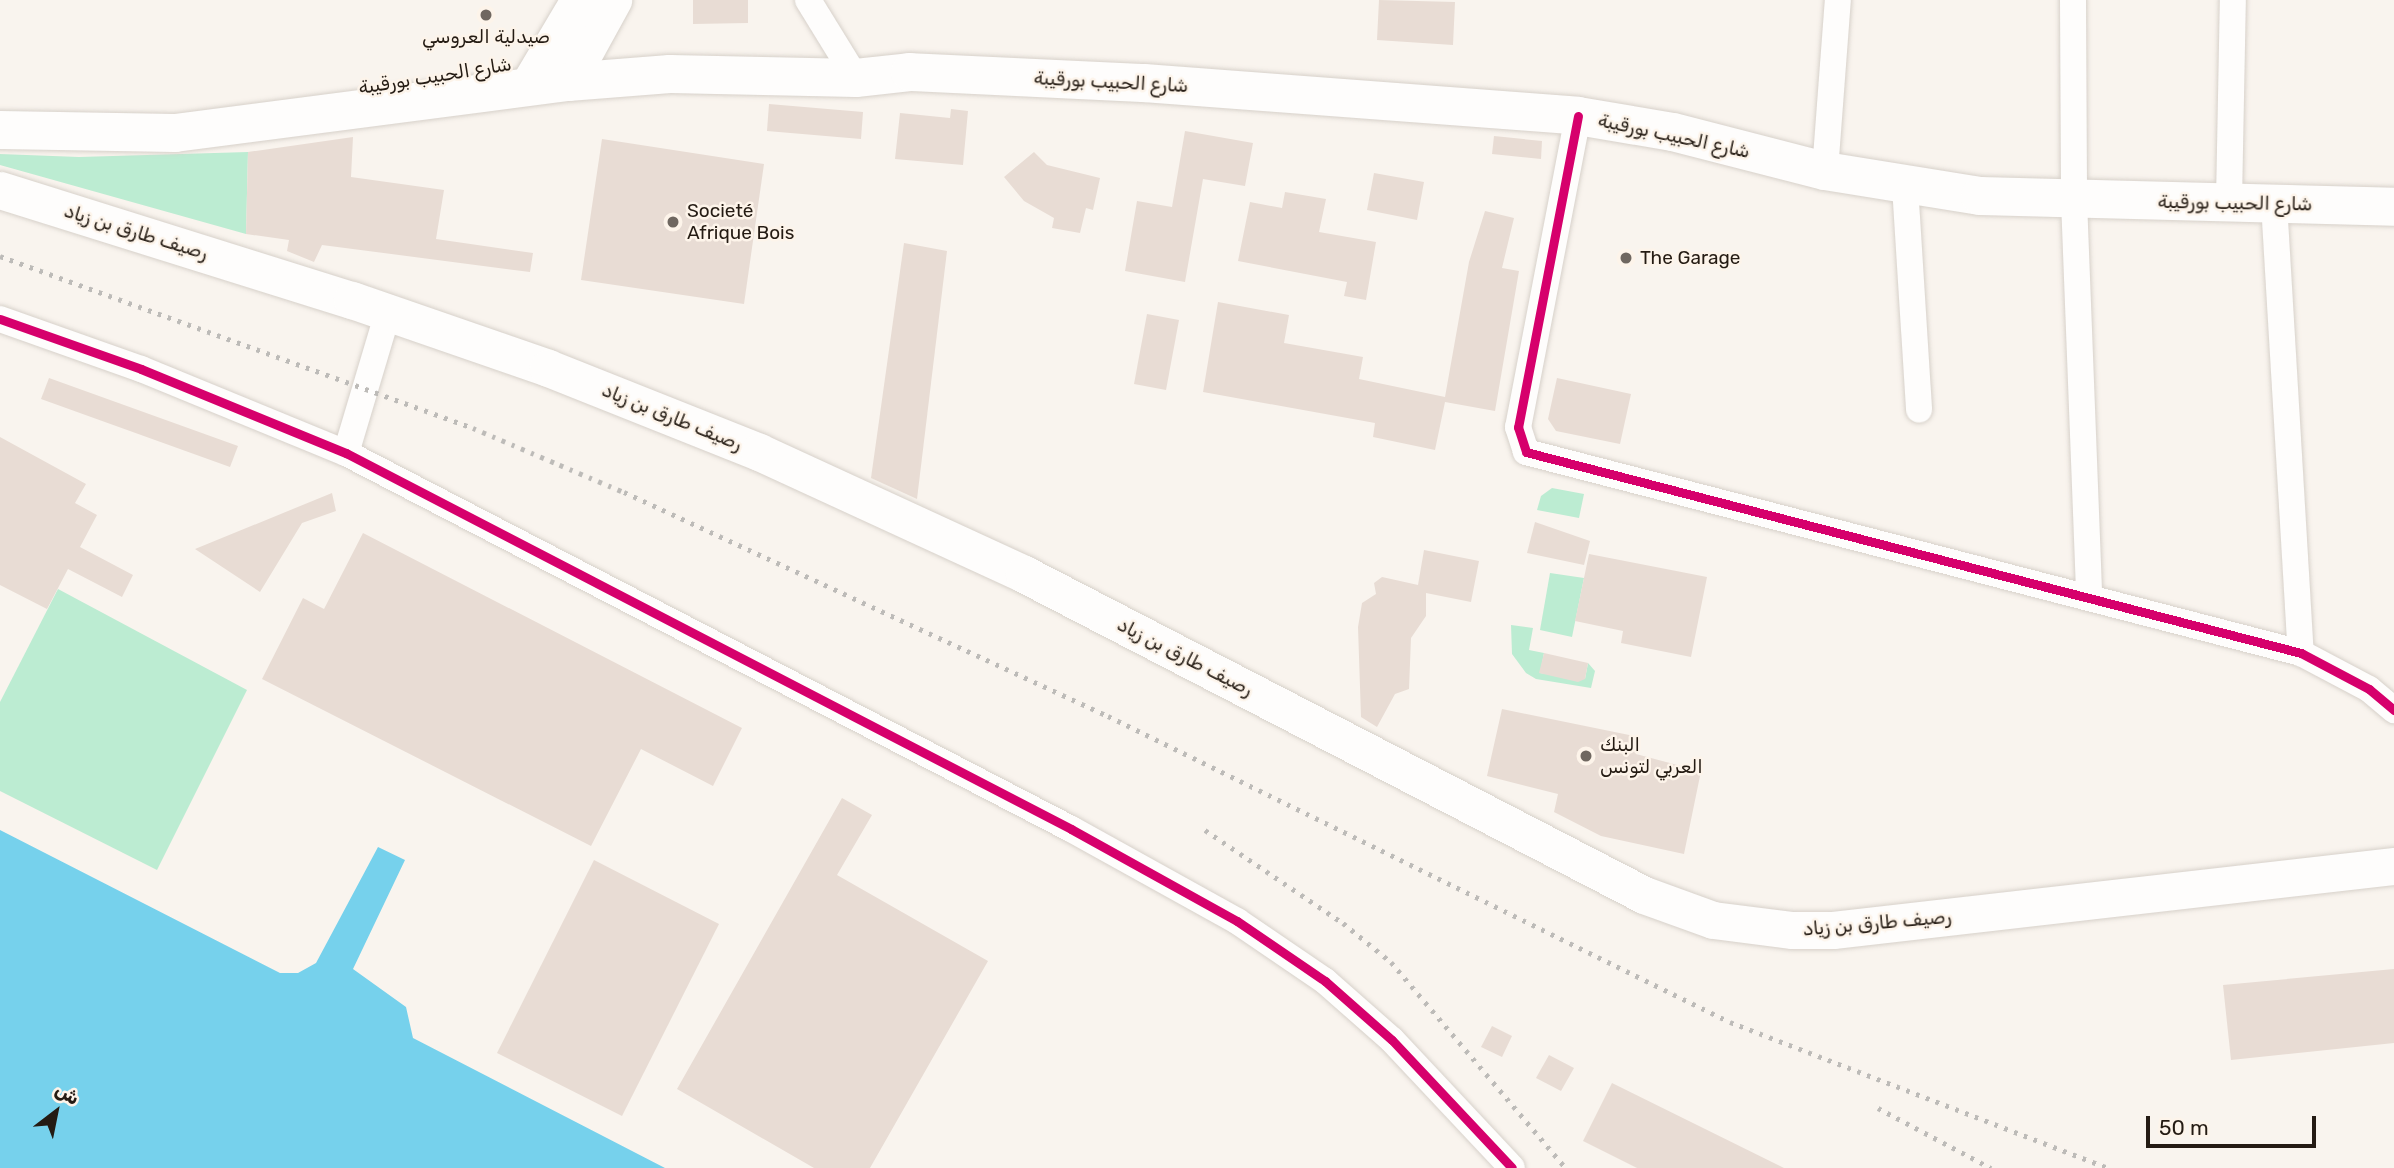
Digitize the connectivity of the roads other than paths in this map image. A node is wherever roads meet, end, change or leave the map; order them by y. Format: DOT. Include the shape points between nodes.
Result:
graph roads {
  1 [pos="579,0"];
  2 [pos="613,0"];
  3 [pos="808,0"];
  4 [pos="1838,0"];
  5 [pos="2073,0"];
  6 [pos="2233,0"];
  7 [pos="849,68"];
  8 [pos="554,72"];
  9 [pos="0,105"];
  10 [pos="1578,116"];
  11 [pos="0,130"];
  12 [pos="1825,171"];
  13 [pos="1905,186"];
  14 [pos="0,190"];
  15 [pos="2074,200"];
  16 [pos="2229,201"];
  17 [pos="2274,203"];
  18 [pos="2394,207"];
  19 [pos="388,312"];
  20 [pos="0,319"];
  21 [pos="1919,410"];
  22 [pos="346,453"];
  23 [pos="2089,597"];
  24 [pos="2301,653"];
  25 [pos="2382,691"];
  26 [pos="2394,710"];
  27 [pos="2394,866"];
  28 [pos="1512,1168"];
  1 -- 8 [label="main road"];
  2 -- 8 [label="main road"];
  3 -- 7 [label="street"];
  4 -- 12 [label="street"];
  5 -- 15 [label="street"];
  6 -- 16 [label="street"];
  7 -- 8 [label="main road, شارع الحبيب بورقيبة" via="735,51"];
  7 -- 10 [label="main road, شارع الحبيب بورقيبة" via="1144,83"];
  8 -- 9 [label="main road, شارع الحبيب بورقيبة" via="198,106"];
  8 -- 11 [label="main road, شارع الحبيب بورقيبة" via="175,133"];
  10 -- 12 [label="main road, شارع الحبيب بورقيبة" via="1673,132"];
  10 -- 23 [label="street" via="1518,427 1526,452"];
  12 -- 13 [label="main road, شارع الحبيب بورقيبة"];
  13 -- 15 [label="main road, شارع الحبيب بورقيبة"];
  13 -- 21 [label="street"];
  14 -- 19 [label="main road, رصيف طارق بن زياد"];
  15 -- 16 [label="main road, شارع الحبيب بورقيبة"];
  15 -- 23 [label="street"];
  16 -- 17 [label="main road, شارع الحبيب بورقيبة"];
  17 -- 18 [label="main road, شارع الحبيب بورقيبة"];
  17 -- 24 [label="street"];
  19 -- 22 [label="street"];
  19 -- 27 [label="main road, رصيف طارق بن زياد" via="632,400 913,519 1643,895 1713,920 1833,930"];
  20 -- 22 [label="street" via="141,369"];
  22 -- 28 [label="street" via="1059,822 1237,920 1325,981 1392,1040"];
  23 -- 24 [label="street"];
  24 -- 25 [label="street"];
  25 -- 26 [label="street"];
}
